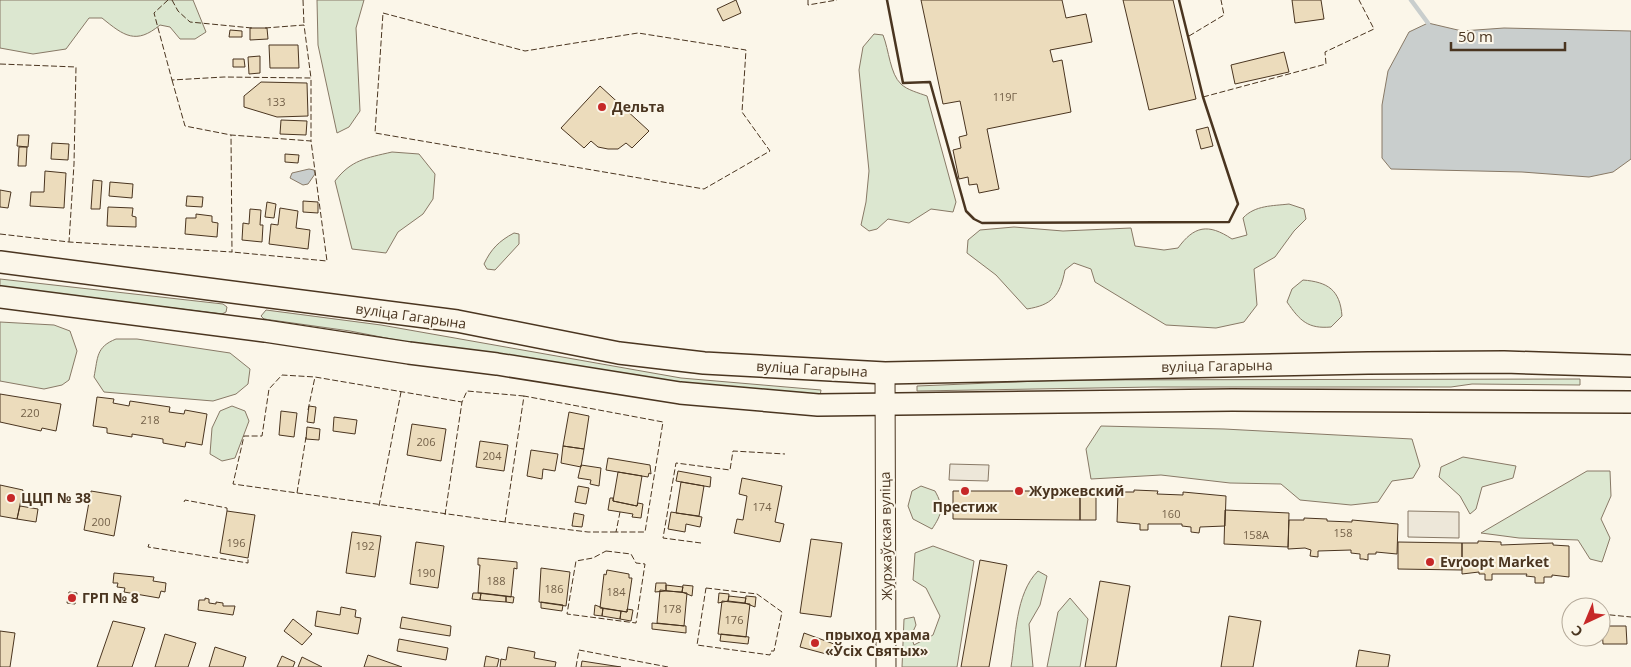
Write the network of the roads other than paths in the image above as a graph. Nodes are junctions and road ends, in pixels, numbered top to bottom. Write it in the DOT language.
graph roads {
  1 [pos="0,262"];
  2 [pos="222,291"];
  3 [pos="0,297"];
  4 [pos="270,297"];
  5 [pos="218,325"];
  6 [pos="265,331"];
  7 [pos="1631,366"];
  8 [pos="885,373"];
  9 [pos="1631,402"];
  10 [pos="886,404"];
  11 [pos="886,667"];
  1 -- 2 [label="main road, вуліца Гагарына"];
  2 -- 4 [label="main road, вуліца Гагарына"];
  2 -- 5 [label="main road"];
  3 -- 5 [label="main road"];
  4 -- 6 [label="main road"];
  4 -- 8 [label="main road, вуліца Гагарына"];
  5 -- 6 [label="main road"];
  6 -- 10 [label="main road"];
  7 -- 8 [label="main road, вуліца Гагарына"];
  8 -- 10 [label="street, Журжаўская вуліца"];
  9 -- 10 [label="main road"];
  10 -- 11 [label="street, Журжаўская вуліца"];
}
